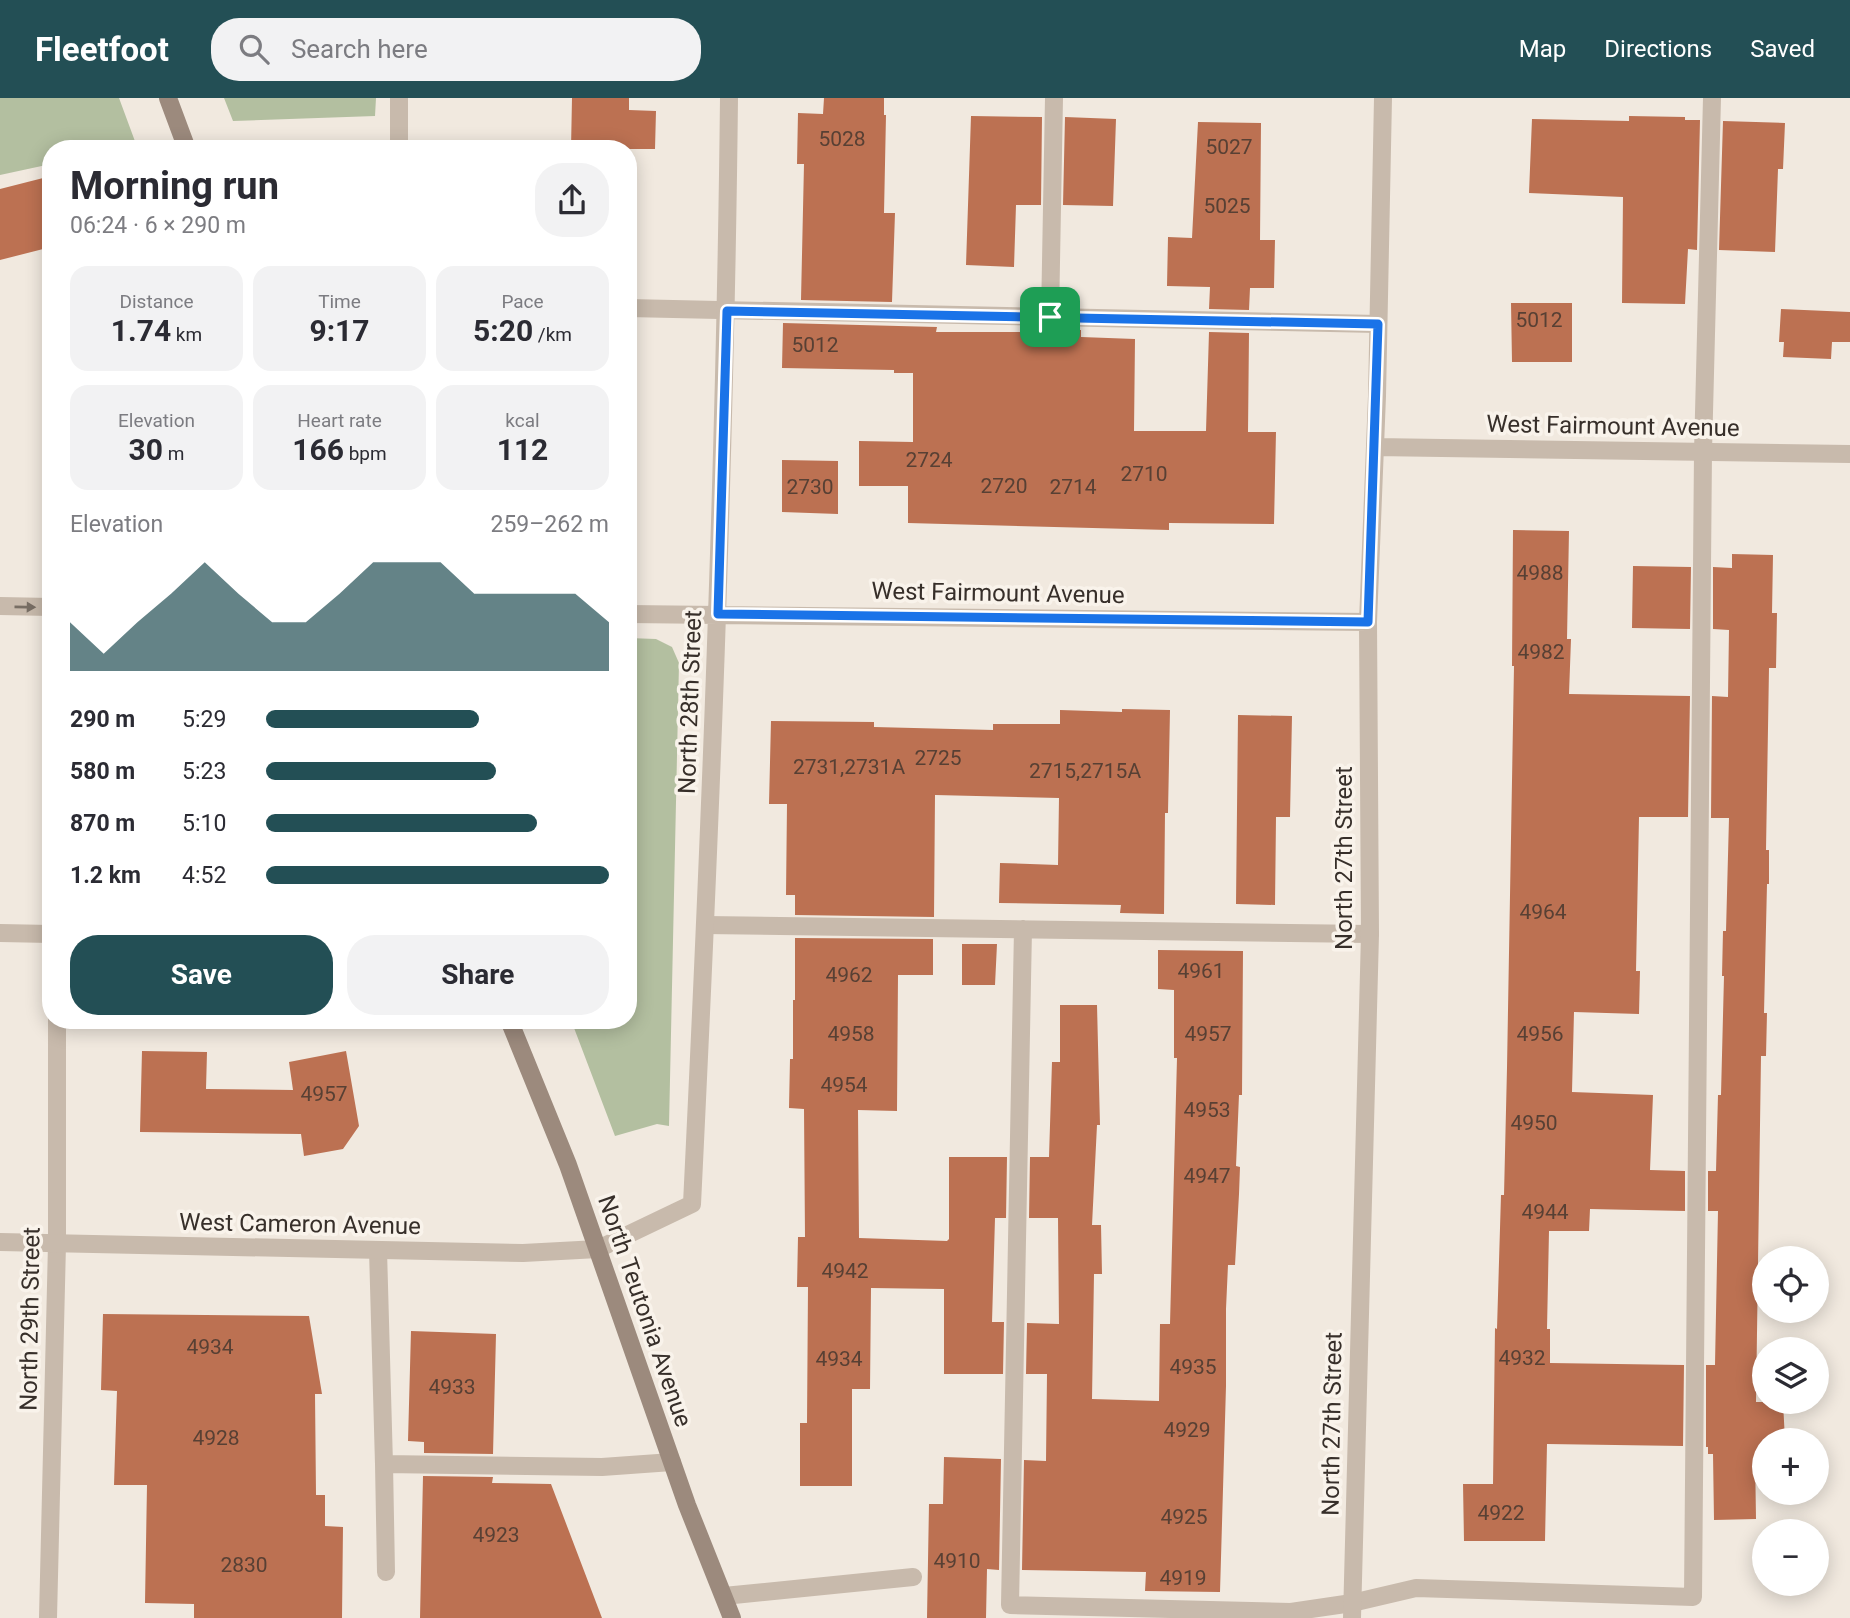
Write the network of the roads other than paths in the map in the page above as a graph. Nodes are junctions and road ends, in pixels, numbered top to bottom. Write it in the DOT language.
graph roads {
  1 [pos="168,98"];
  2 [pos="399,98"];
  3 [pos="729,98"];
  4 [pos="1054,98"];
  5 [pos="1383,98"];
  6 [pos="1712,98"];
  7 [pos="184,140"];
  8 [pos="399,140"];
  9 [pos="637,308"];
  10 [pos="727,311"];
  11 [pos="1050,317"];
  12 [pos="1378,324"];
  13 [pos="1375,447"];
  14 [pos="1703,452"];
  15 [pos="1850,454"];
  16 [pos="0,606"];
  17 [pos="42,607"];
  18 [pos="637,614"];
  19 [pos="718,614"];
  20 [pos="1368,622"];
  21 [pos="705,925"];
  22 [pos="1023,929"];
  23 [pos="0,933"];
  24 [pos="42,933"];
  25 [pos="1370,934"];
  26 [pos="57,1029"];
  27 [pos="513,1029"];
  28 [pos="0,1242"];
  29 [pos="57,1244"];
  30 [pos="598,1249"];
  31 [pos="378,1250"];
  32 [pos="673,1462"];
  33 [pos="384,1464"];
  34 [pos="386,1572"];
  35 [pos="913,1577"];
  36 [pos="724,1596"];
  37 [pos="1352,1611"];
  38 [pos="48,1618"];
  39 [pos="732,1618"];
  1 -- 7 [label="main road"];
  2 -- 8 [label="street"];
  3 -- 10 [label="street, North 28th Street"];
  4 -- 11 [label="street"];
  5 -- 12 [label="street, North 27th Street"];
  6 -- 14 [label="street"];
  9 -- 10 [label="street"];
  10 -- 11 [label="street"];
  10 -- 19 [label="street, North 28th Street"];
  11 -- 12 [label="street"];
  12 -- 13 [label="street, North 27th Street"];
  13 -- 14 [label="street, West Fairmount Avenue"];
  13 -- 20 [label="street, North 27th Street"];
  14 -- 15 [label="street, West Fairmount Avenue"];
  14 -- 37 [label="street"];
  16 -- 17 [label="street, one-way"];
  18 -- 19 [label="street, West Fairmount Avenue"];
  19 -- 20 [label="street, West Fairmount Avenue"];
  19 -- 21 [label="street, North 28th Street"];
  20 -- 25 [label="street, North 27th Street"];
  21 -- 22 [label="street"];
  21 -- 30 [label="street, North 28th Street"];
  22 -- 25 [label="street"];
  22 -- 37 [label="street"];
  23 -- 24 [label="street"];
  25 -- 37 [label="street, North 27th Street"];
  26 -- 29 [label="street, North 29th Street"];
  27 -- 30 [label="main road, North Teutonia Avenue"];
  28 -- 29 [label="street, West Cameron Avenue"];
  29 -- 31 [label="street, West Cameron Avenue"];
  29 -- 38 [label="street, North 29th Street"];
  30 -- 31 [label="street, West Cameron Avenue"];
  30 -- 32 [label="main road, North Teutonia Avenue"];
  31 -- 33 [label="street"];
  32 -- 33 [label="street"];
  32 -- 36 [label="main road, North Teutonia Avenue"];
  33 -- 34 [label="street"];
  35 -- 36 [label="street"];
  36 -- 39 [label="main road, North Teutonia Avenue"];
}
